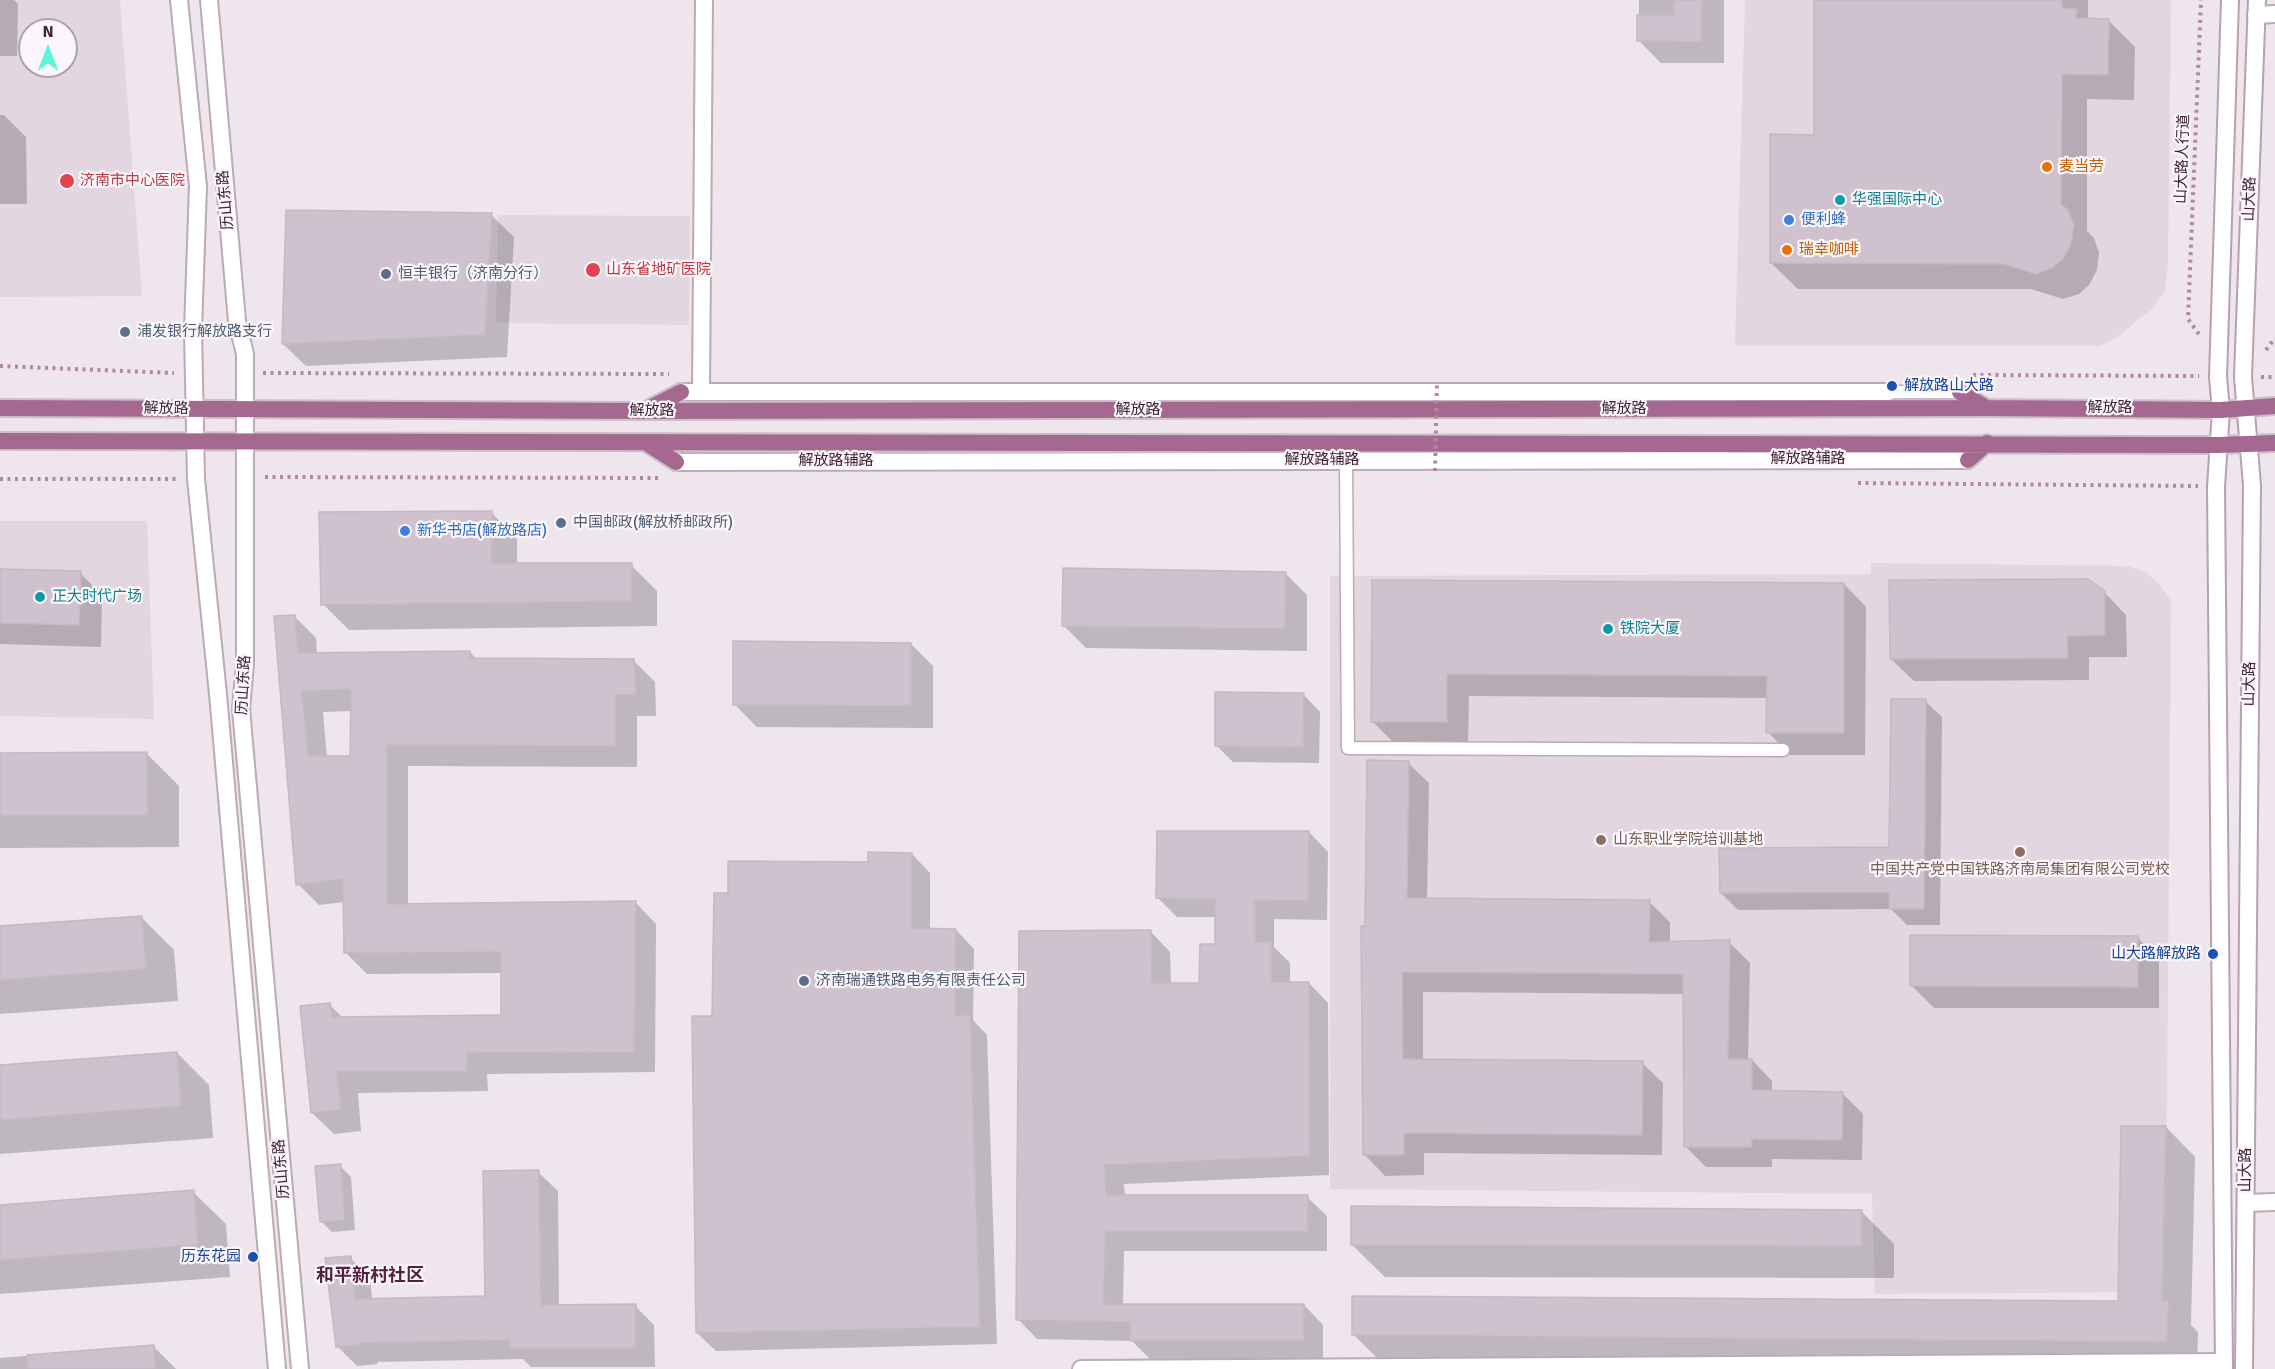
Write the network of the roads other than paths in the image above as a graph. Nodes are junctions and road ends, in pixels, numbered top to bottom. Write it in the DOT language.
graph roads {
  1 [pos="179,0"];
  2 [pos="209,0"];
  3 [pos="704,0"];
  4 [pos="2230,0"];
  5 [pos="2257,7"];
  6 [pos="2275,14"];
  7 [pos="681,392"];
  8 [pos="701,392"];
  9 [pos="1888,392"];
  10 [pos="1960,392"];
  11 [pos="2275,406"];
  12 [pos="2,407"];
  13 [pos="2244,407"];
  14 [pos="1986,408"];
  15 [pos="194,409"];
  16 [pos="246,409"];
  17 [pos="2221,410"];
  18 [pos="645,411"];
  19 [pos="194,441"];
  20 [pos="246,441"];
  21 [pos="644,442"];
  22 [pos="3,443"];
  23 [pos="1987,443"];
  24 [pos="2275,443"];
  25 [pos="2249,444"];
  26 [pos="2218,445"];
  27 [pos="1346,460"];
  28 [pos="1968,460"];
  29 [pos="676,462"];
  30 [pos="1784,750"];
  31 [pos="2275,1202"];
  32 [pos="2246,1203"];
  33 [pos="2224,1366"];
  34 [pos="1777,1367"];
  35 [pos="1306,1368"];
  36 [pos="1561,1368"];
  37 [pos="277,1369"];
  38 [pos="300,1369"];
  39 [pos="1081,1369"];
  40 [pos="1101,1369"];
  41 [pos="2244,1369"];
  1 -- 15 [label="street, 历山东路"];
  2 -- 16 [label="street, 历山东路"];
  3 -- 8 [label="street"];
  4 -- 17 [label="street, 山大路"];
  5 -- 6 [label="street"];
  5 -- 13 [label="street, 山大路"];
  7 -- 8 [label="street"];
  7 -- 18 [label="main road"];
  8 -- 9 [label="street"];
  9 -- 10 [label="lane"];
  10 -- 14 [label="main road"];
  11 -- 13 [label="main road, 解放路"];
  12 -- 15 [label="main road, 解放路"];
  13 -- 17 [label="main road, 解放路"];
  13 -- 25 [label="street, 山大路"];
  14 -- 17 [label="main road, 解放路"];
  14 -- 18 [label="main road, 解放路"];
  15 -- 16 [label="main road, 解放路"];
  15 -- 19 [label="street, 历山东路"];
  16 -- 18 [label="main road, 解放路"];
  16 -- 20 [label="street, 历山东路"];
  17 -- 26 [label="street, 山大路"];
  19 -- 20 [label="main road, 解放路"];
  19 -- 22 [label="main road, 解放路"];
  19 -- 37 [label="street, 历山东路"];
  20 -- 21 [label="main road, 解放路"];
  20 -- 38 [label="street, 历山东路"];
  21 -- 23 [label="main road, 解放路"];
  21 -- 29 [label="main road"];
  23 -- 26 [label="main road, 解放路"];
  23 -- 28 [label="main road"];
  24 -- 25 [label="main road, 解放路"];
  25 -- 26 [label="main road, 解放路"];
  25 -- 32 [label="street, 山大路"];
  26 -- 33 [label="street, 山大路"];
  27 -- 28 [label="street, 解放路辅路"];
  27 -- 29 [label="street, 解放路辅路"];
  27 -- 30 [label="lane"];
  31 -- 32 [label="street"];
  32 -- 41 [label="street, 山大路"];
  33 -- 34 [label="street"];
  34 -- 36 [label="street"];
  35 -- 36 [label="street"];
  35 -- 40 [label="street"];
  39 -- 40 [label="street"];
}
